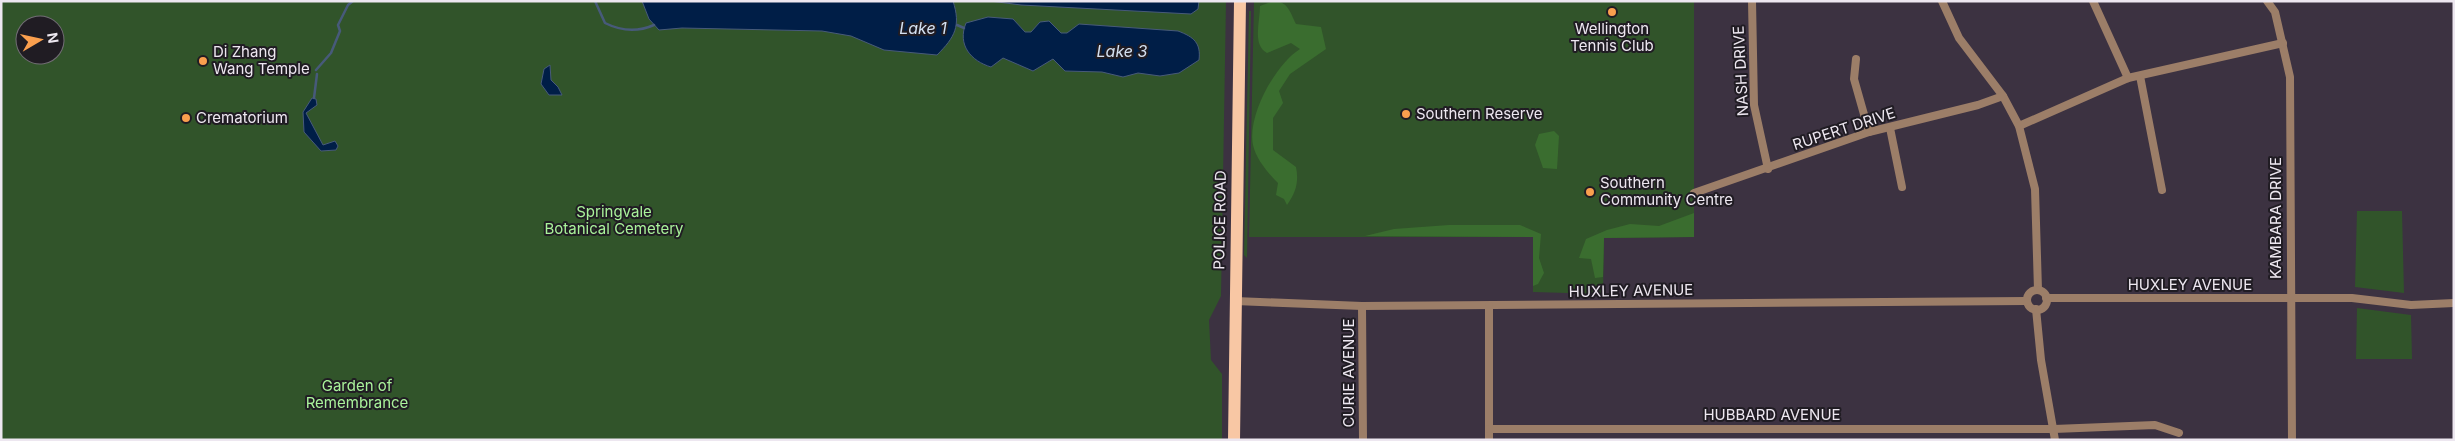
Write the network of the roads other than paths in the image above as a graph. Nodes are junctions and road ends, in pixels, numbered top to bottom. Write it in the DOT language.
graph roads {
  1 [pos="1240,1"];
  2 [pos="1752,1"];
  3 [pos="1942,1"];
  4 [pos="2094,1"];
  5 [pos="2267,1"];
  6 [pos="2283,43"];
  7 [pos="1856,59"];
  8 [pos="2140,76"];
  9 [pos="2128,78"];
  10 [pos="2003,96"];
  11 [pos="2019,126"];
  12 [pos="1890,128"];
  13 [pos="1869,132"];
  14 [pos="1768,169"];
  15 [pos="1902,187"];
  16 [pos="2162,190"];
  17 [pos="1694,193"];
  18 [pos="2038,290"];
  19 [pos="2046,298"];
  20 [pos="2289,300"];
  21 [pos="2027,301"];
  22 [pos="1235,302"];
  23 [pos="2454,303"];
  24 [pos="1362,306"];
  25 [pos="1488,306"];
  26 [pos="2036,309"];
  27 [pos="2054,428"];
  28 [pos="1490,429"];
  29 [pos="2179,433"];
  30 [pos="1234,440"];
  31 [pos="1363,440"];
  32 [pos="1490,440"];
  33 [pos="2055,440"];
  34 [pos="2292,440"];
  1 -- 22 [label="main road, POLICE ROAD"];
  2 -- 14 [label="street, NASH DRIVE"];
  3 -- 10 [label="street"];
  4 -- 9 [label="street"];
  5 -- 6 [label="street, KAMBARA DRIVE"];
  6 -- 8 [label="street"];
  6 -- 20 [label="street, KAMBARA DRIVE"];
  7 -- 13 [label="street"];
  8 -- 9 [label="street"];
  8 -- 16 [label="street"];
  9 -- 11 [label="street"];
  10 -- 11 [label="street"];
  10 -- 12 [label="street, RUPERT DRIVE"];
  11 -- 18 [label="street"];
  12 -- 13 [label="street, RUPERT DRIVE"];
  12 -- 15 [label="street"];
  13 -- 14 [label="street, RUPERT DRIVE"];
  14 -- 17 [label="street, RUPERT DRIVE"];
  18 -- 19 [label="street"];
  18 -- 21 [label="street"];
  19 -- 20 [label="street, HUXLEY AVENUE"];
  19 -- 26 [label="street"];
  20 -- 23 [label="street, HUXLEY AVENUE"];
  20 -- 34 [label="street, KAMBARA DRIVE"];
  21 -- 25 [label="street, HUXLEY AVENUE"];
  21 -- 26 [label="street"];
  22 -- 24 [label="street, HUXLEY AVENUE"];
  22 -- 30 [label="main road, POLICE ROAD"];
  24 -- 25 [label="street, HUXLEY AVENUE"];
  24 -- 31 [label="street, CURIE AVENUE"];
  25 -- 28 [label="street"];
  26 -- 27 [label="street"];
  27 -- 28 [label="street, HUBBARD AVENUE"];
  27 -- 29 [label="street, HUBBARD AVENUE"];
  27 -- 33 [label="street"];
  28 -- 32 [label="street"];
}
